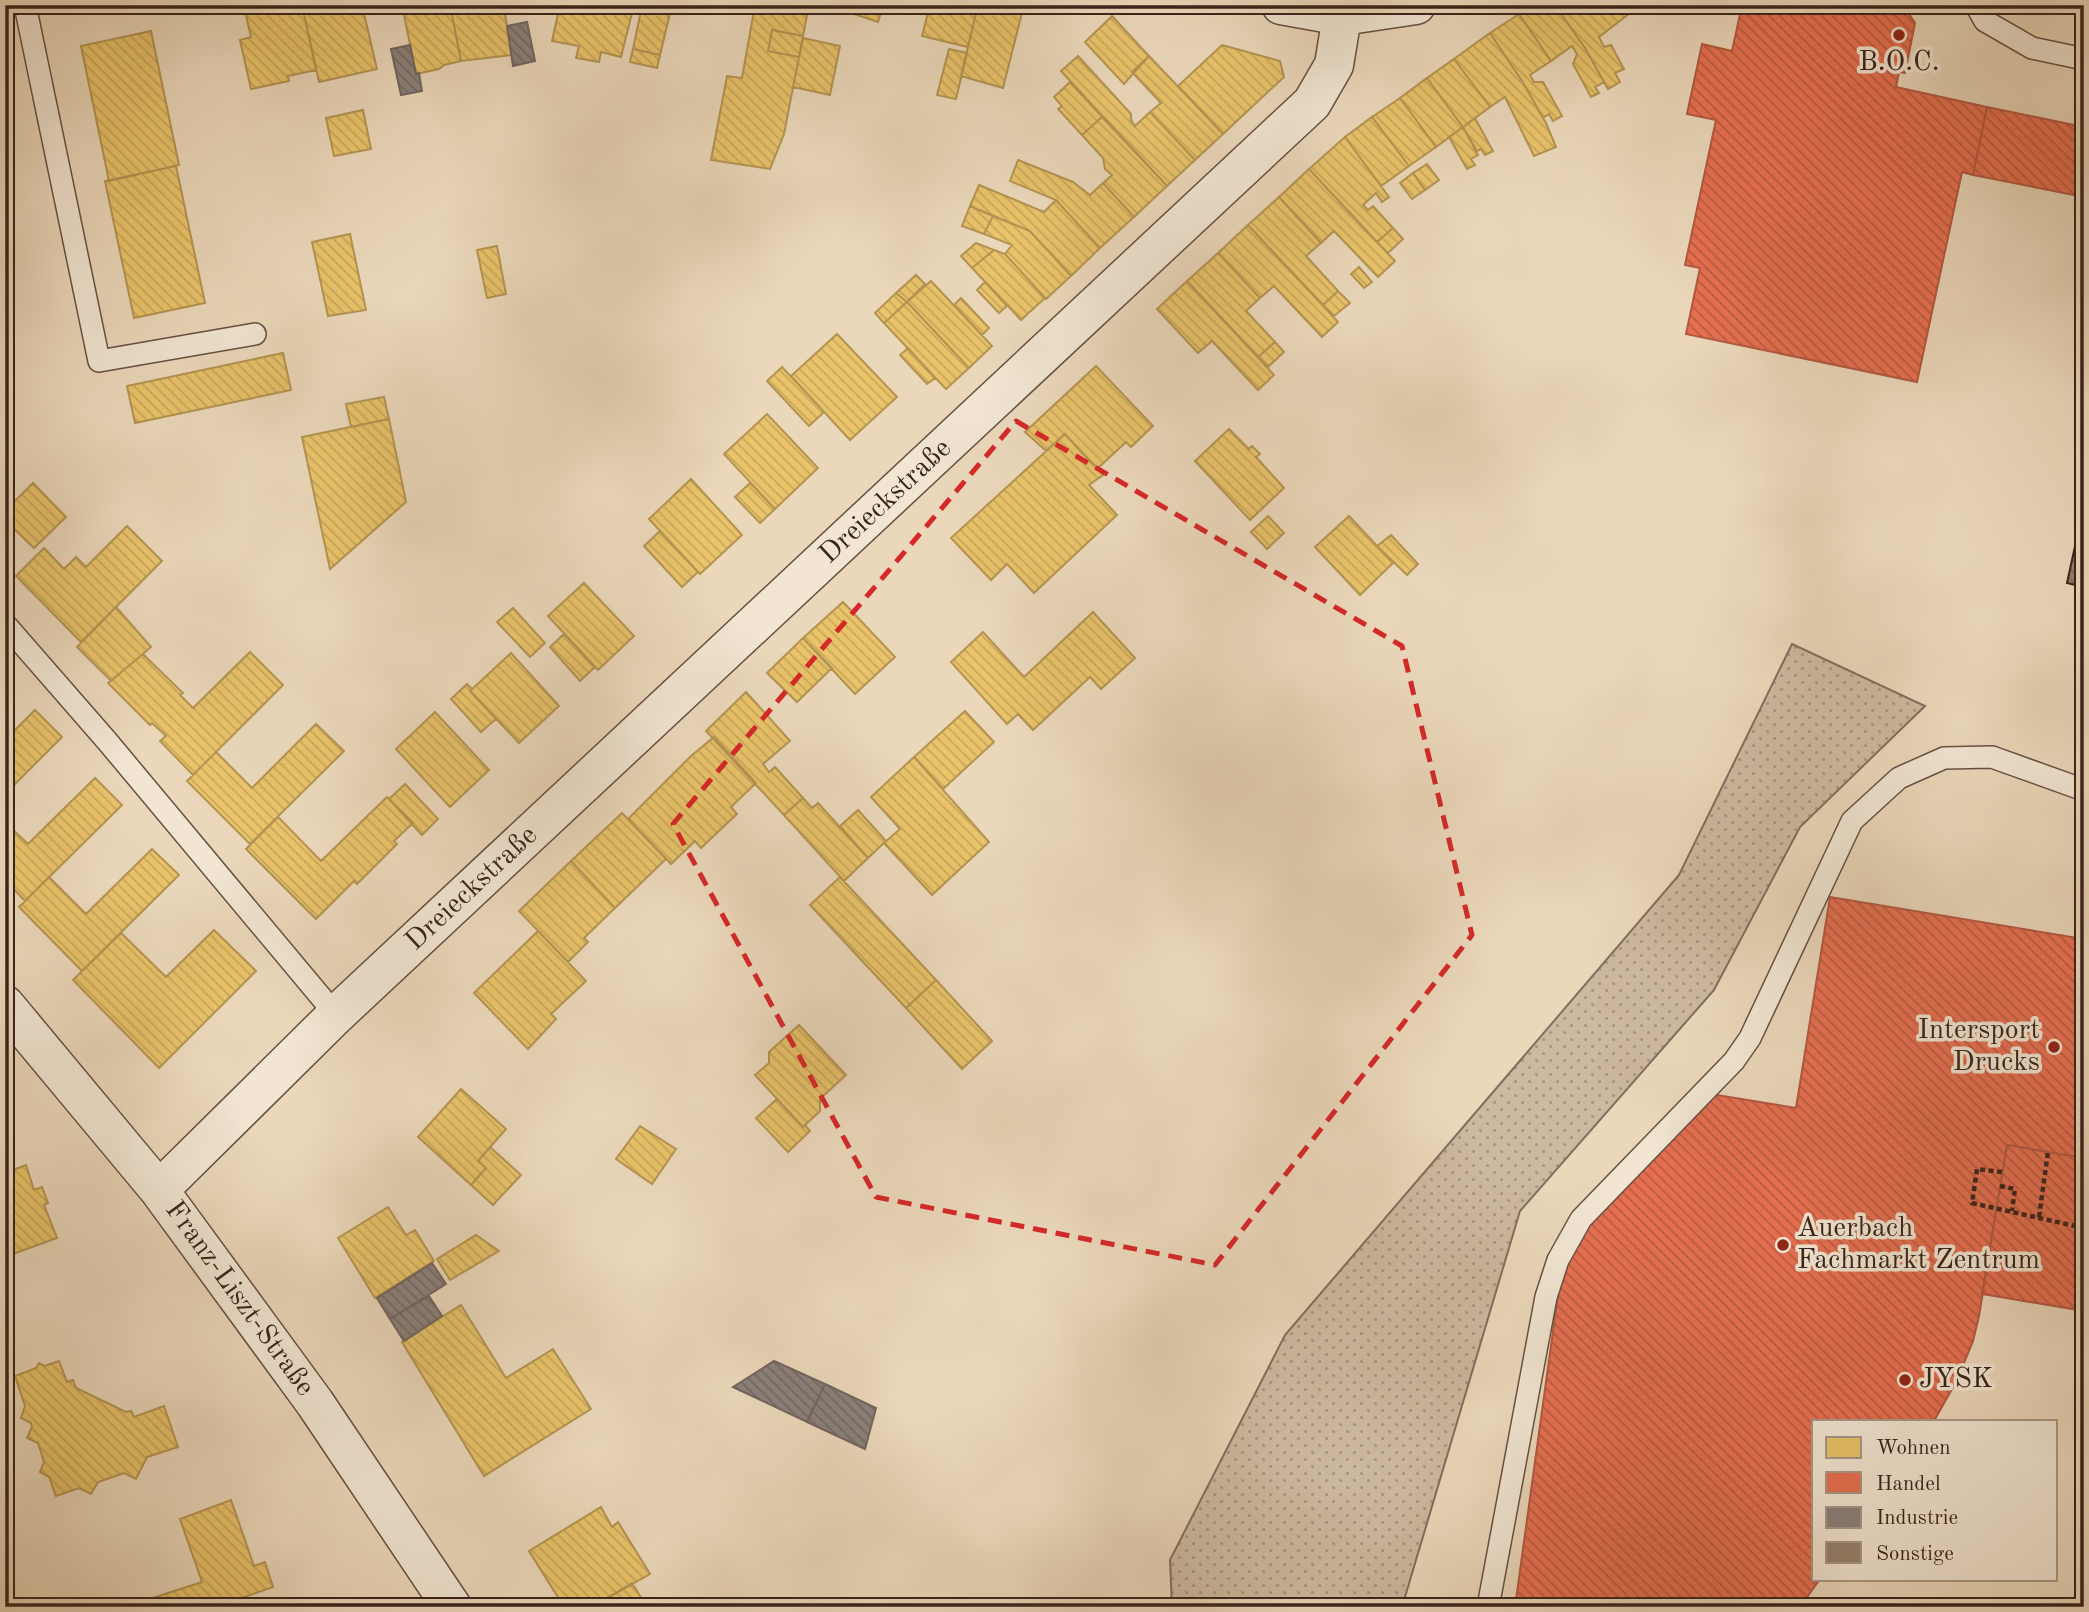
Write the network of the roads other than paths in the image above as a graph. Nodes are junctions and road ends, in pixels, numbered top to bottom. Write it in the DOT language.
graph roads {
  1 [pos="25,5"];
  2 [pos="1281,5"];
  3 [pos="1416,5"];
  4 [pos="1976,5"];
  5 [pos="1342,16"];
  6 [pos="2084,59"];
  7 [pos="255,334"];
  8 [pos="5,624"];
  9 [pos="2084,790"];
  10 [pos="5,1006"];
  11 [pos="337,1015"];
  12 [pos="159,1190"];
  13 [pos="452,1607"];
  14 [pos="1488,1607"];
  1 -- 7 [label="lane"];
  2 -- 5 [label="street"];
  3 -- 5 [label="street"];
  4 -- 6 [label="lane"];
  5 -- 11 [label="street, Dreieckstraße"];
  8 -- 11 [label="lane"];
  9 -- 14 [label="lane"];
  10 -- 12 [label="street, Franz-Liszt-Straße"];
  11 -- 12 [label="street, Dreieckstraße"];
  12 -- 13 [label="street, Franz-Liszt-Straße"];
}
